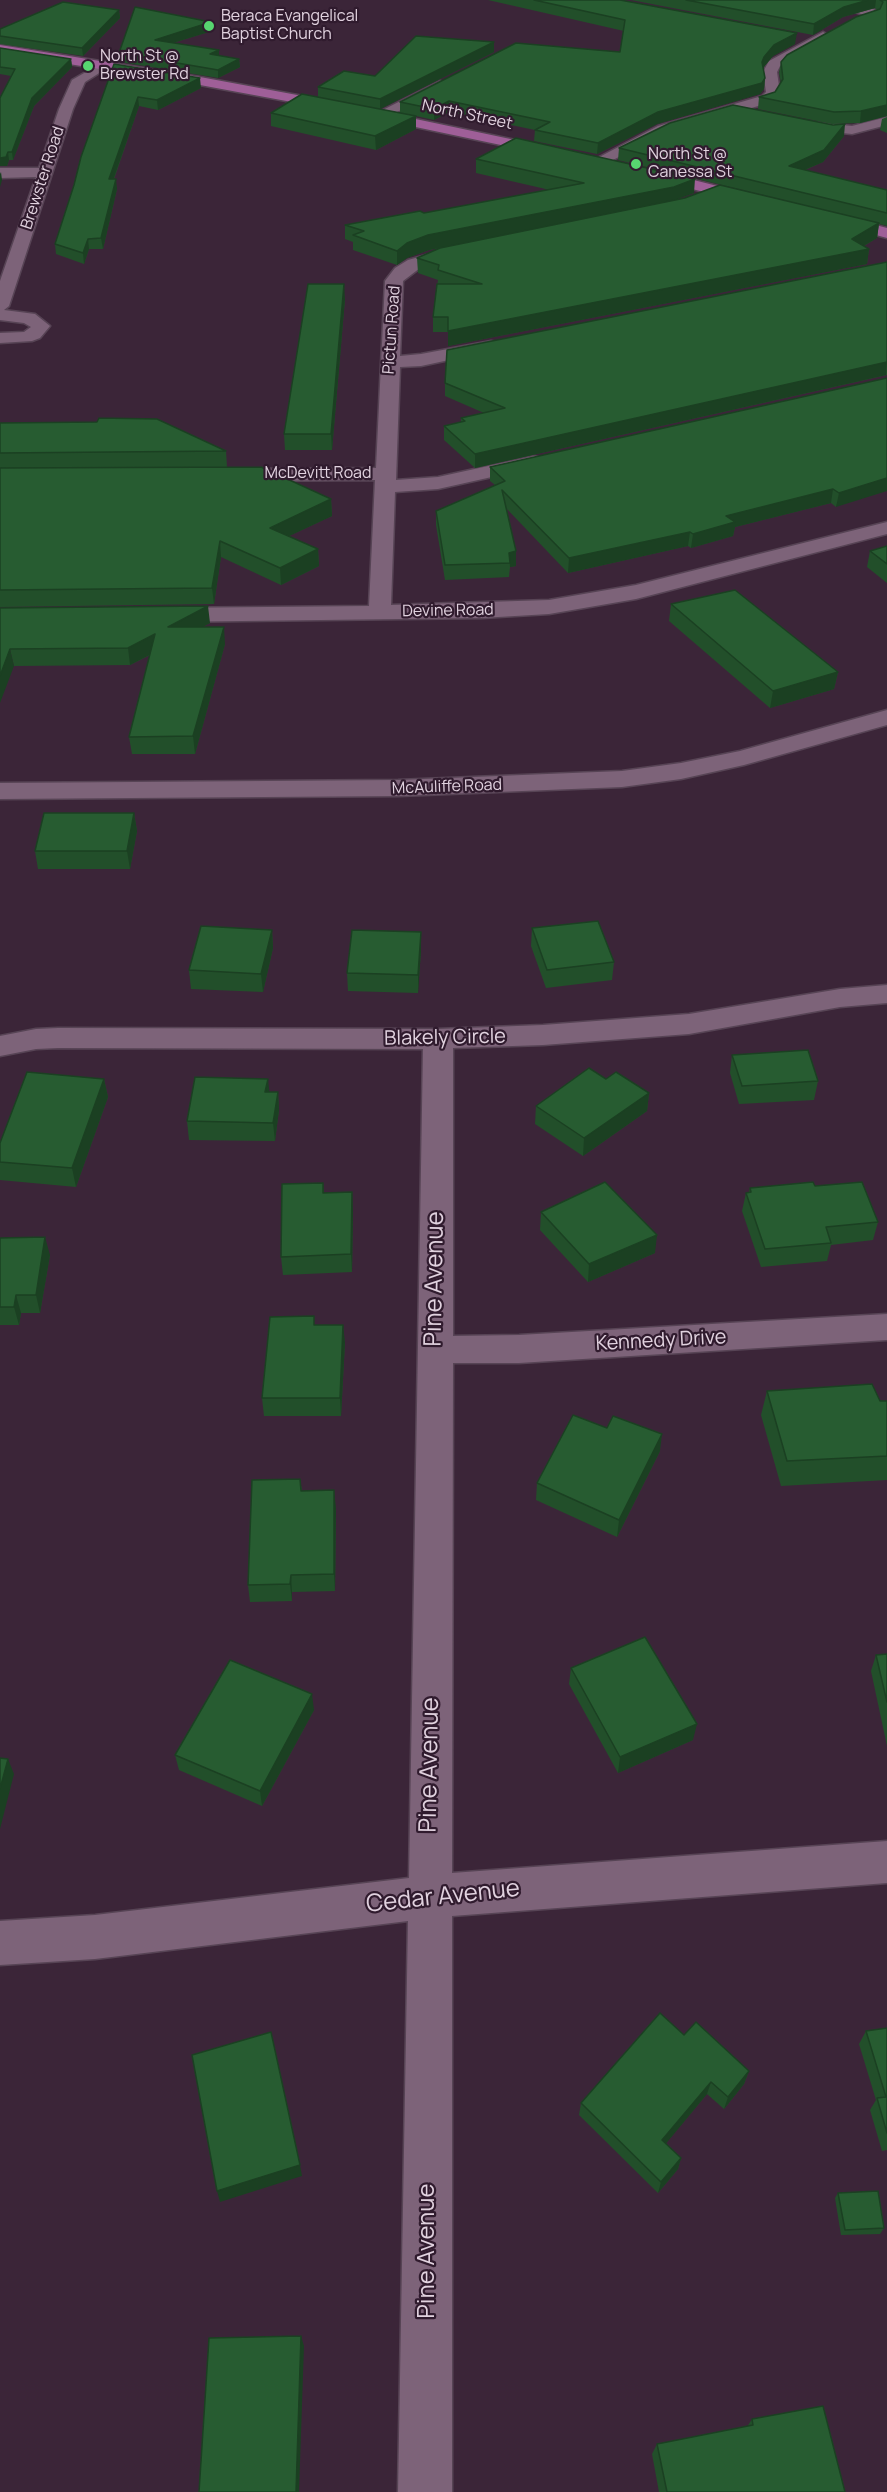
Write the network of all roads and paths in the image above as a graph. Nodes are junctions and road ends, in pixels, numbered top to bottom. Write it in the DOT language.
graph roads {
  1 [pos="843,0"];
  2 [pos="881,17"];
  3 [pos="849,22"];
  4 [pos="834,30"];
  5 [pos="792,36"];
  6 [pos="815,41"];
  7 [pos="0,50"];
  8 [pos="105,65"];
  9 [pos="454,78"];
  10 [pos="732,109"];
  11 [pos="380,115"];
  12 [pos="760,117"];
  13 [pos="887,121"];
  14 [pos="790,123"];
  15 [pos="598,162"];
  16 [pos="618,167"];
  17 [pos="45,172"];
  18 [pos="640,172"];
  19 [pos="0,173"];
  20 [pos="719,191"];
  21 [pos="696,201"];
  22 [pos="766,202"];
  23 [pos="823,217"];
  24 [pos="887,233"];
  25 [pos="471,249"];
  26 [pos="0,306"];
  27 [pos="0,315"];
  28 [pos="0,338"];
  29 [pos="512,342"];
  30 [pos="390,362"];
  31 [pos="555,457"];
  32 [pos="216,475"];
  33 [pos="384,480"];
  34 [pos="887,528"];
  35 [pos="380,612"];
  36 [pos="142,615"];
  37 [pos="887,717"];
  38 [pos="0,791"];
  39 [pos="887,994"];
  40 [pos="438,1039"];
  41 [pos="0,1046"];
  42 [pos="887,1327"];
  43 [pos="434,1350"];
  44 [pos="887,1862"];
  45 [pos="429,1897"];
  46 [pos="0,1943"];
  47 [pos="425,2492"];
  1 -- 2 [label="street"];
  2 -- 3 [label="street"];
  4 -- 6 [label="street"];
  5 -- 6 [label="street"];
  6 -- 10 [label="street"];
  7 -- 8 [label="main road, North Street"];
  8 -- 11 [label="main road, North Street"];
  8 -- 17 [label="street, Brewster Road"];
  9 -- 11 [label="street"];
  10 -- 12 [label="street"];
  10 -- 15 [label="street"];
  11 -- 15 [label="main road, North Street"];
  13 -- 14 [label="street"];
  15 -- 16 [label="main road, North Street"];
  17 -- 19 [label="street"];
  17 -- 26 [label="street, Brewster Road"];
  18 -- 20 [label="main road"];
  20 -- 21 [label="street"];
  20 -- 22 [label="main road"];
  23 -- 24 [label="main road"];
  25 -- 30 [label="street, Pictun Road"];
  27 -- 28 [label="street"];
  29 -- 30 [label="street"];
  30 -- 33 [label="street, Pictun Road"];
  31 -- 33 [label="street, McDevitt Road"];
  32 -- 33 [label="street, McDevitt Road"];
  33 -- 35 [label="street, Pictun Road"];
  34 -- 35 [label="street, Devine Road"];
  35 -- 36 [label="street, Devine Road"];
  37 -- 38 [label="street, McAuliffe Road"];
  39 -- 40 [label="street, Blakely Circle"];
  40 -- 41 [label="street, Blakely Circle"];
  40 -- 43 [label="street, Pine Avenue"];
  42 -- 43 [label="street, Kennedy Drive"];
  43 -- 45 [label="street, Pine Avenue"];
  44 -- 45 [label="street, Cedar Avenue"];
  45 -- 46 [label="street, Cedar Avenue"];
  45 -- 47 [label="street, Pine Avenue"];
}
